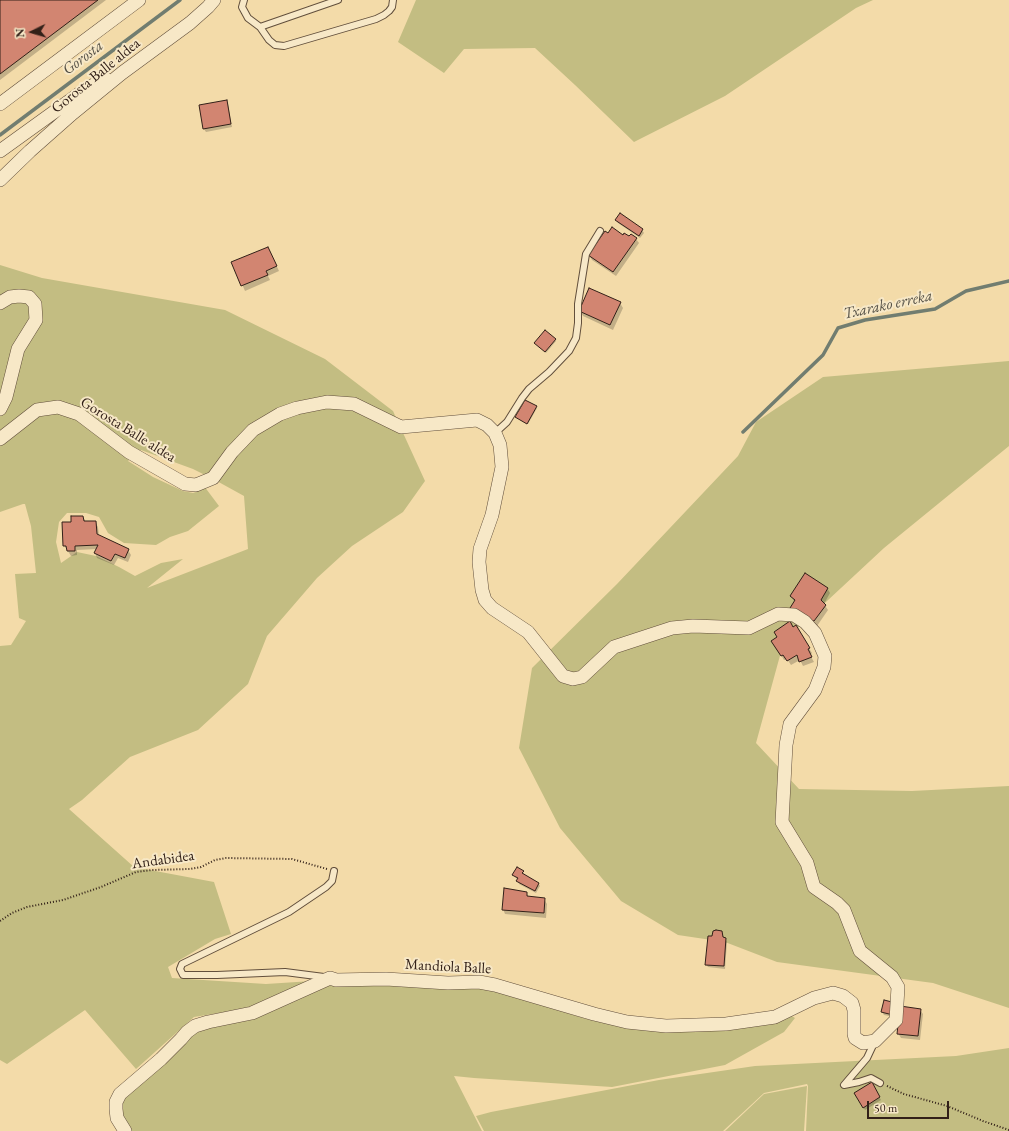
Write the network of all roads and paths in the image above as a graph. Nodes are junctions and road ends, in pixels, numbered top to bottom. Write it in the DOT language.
graph roads {
  1 [pos="139,0"];
  2 [pos="214,0"];
  3 [pos="244,0"];
  4 [pos="338,0"];
  5 [pos="393,0"];
  6 [pos="260,26"];
  7 [pos="122,73"];
  8 [pos="0,104"];
  9 [pos="0,151"];
  10 [pos="0,180"];
  11 [pos="600,231"];
  12 [pos="0,303"];
  13 [pos="0,409"];
  14 [pos="495,433"];
  15 [pos="0,439"];
  16 [pos="334,871"];
  17 [pos="0,921"];
  18 [pos="330,978"];
  19 [pos="874,1041"];
  20 [pos="880,1082"];
  21 [pos="1009,1130"];
  22 [pos="125,1131"];
  1 -- 8 [label="street"];
  2 -- 7 [label="street, Gorosta Balle aldea"];
  3 -- 6 [label="lane"];
  4 -- 6 [label="lane"];
  5 -- 6 [label="lane"];
  7 -- 9 [label="street"];
  7 -- 10 [label="street, Gorosta Balle aldea"];
  11 -- 14 [label="lane"];
  12 -- 13 [label="street"];
  14 -- 15 [label="street, Gorosta Balle aldea"];
  14 -- 19 [label="street"];
  16 -- 17 [label="path, Andabidea"];
  16 -- 18 [label="lane"];
  18 -- 19 [label="street, Mandiola Balle"];
  18 -- 22 [label="street, Mandiola Balle"];
  19 -- 20 [label="lane"];
  20 -- 21 [label="path"];
}
